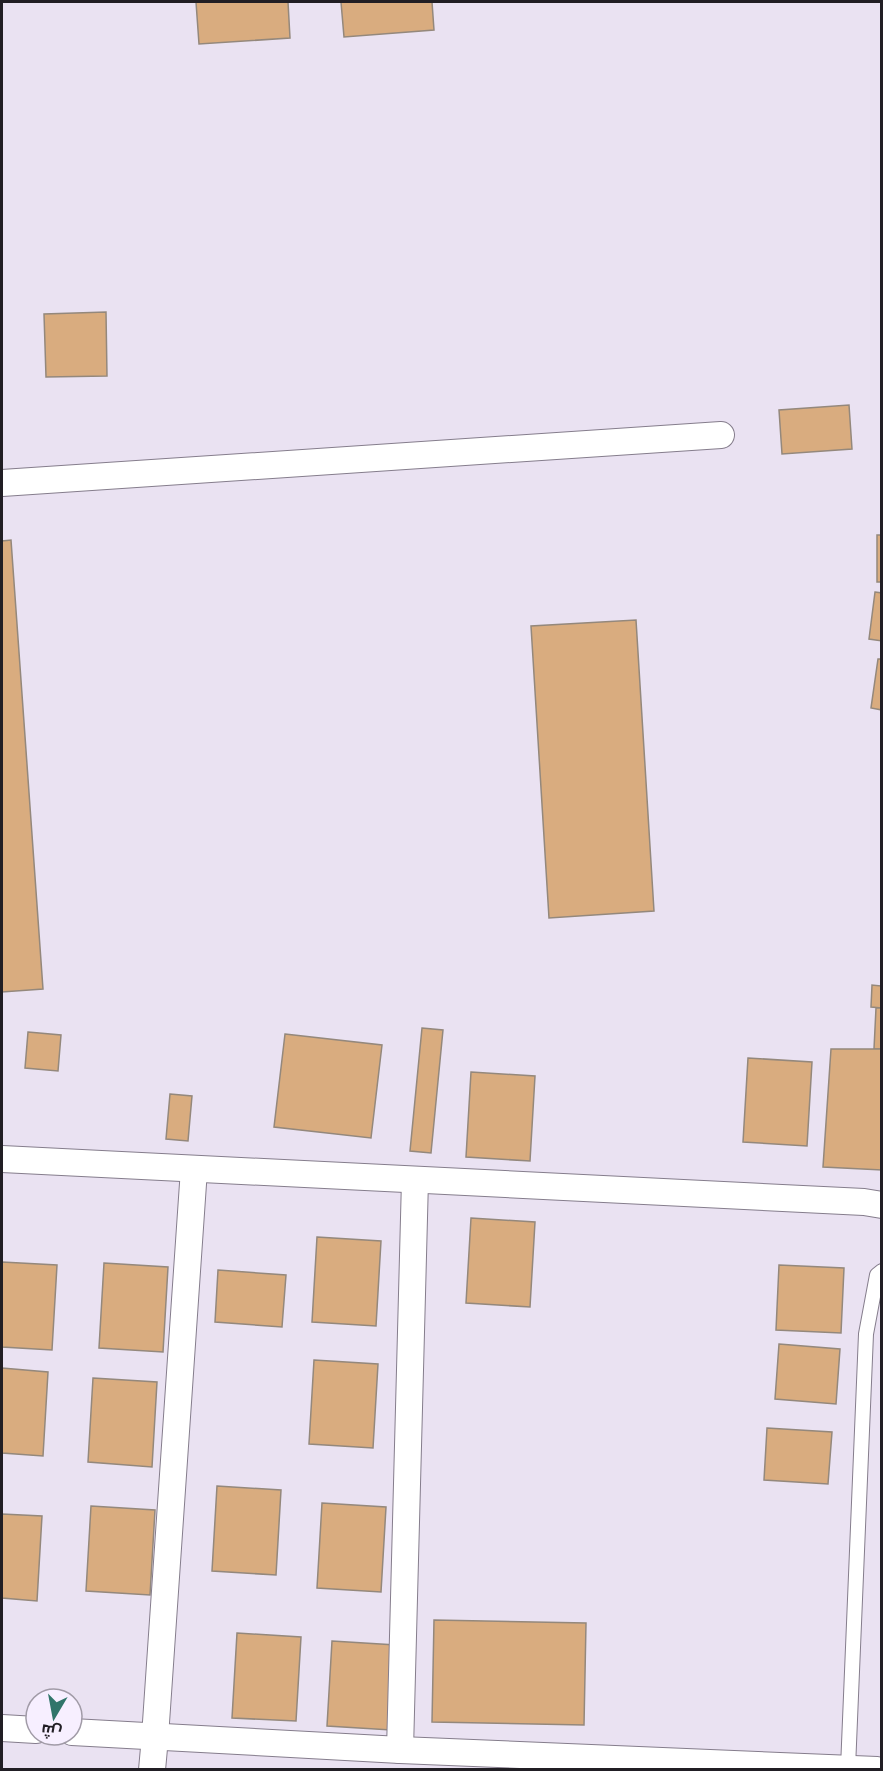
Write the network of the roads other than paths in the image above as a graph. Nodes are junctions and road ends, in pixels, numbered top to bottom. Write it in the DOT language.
graph roads {
  1 [pos="721,435"];
  2 [pos="2,483"];
  3 [pos="2,1159"];
  4 [pos="194,1169"];
  5 [pos="415,1180"];
  6 [pos="882,1205"];
  7 [pos="882,1271"];
  8 [pos="2,1728"];
  9 [pos="24,1729"];
  10 [pos="84,1733"];
  11 [pos="156,1737"];
  12 [pos="399,1750"];
  13 [pos="848,1768"];
  14 [pos="152,1770"];
  15 [pos="877,1770"];
  1 -- 2 [label="street"];
  3 -- 4 [label="street"];
  4 -- 5 [label="street"];
  4 -- 11 [label="street"];
  5 -- 6 [label="street"];
  5 -- 12 [label="street"];
  7 -- 13 [label="lane"];
  8 -- 9 [label="street"];
  10 -- 11 [label="street"];
  11 -- 12 [label="street"];
  11 -- 14 [label="street"];
  12 -- 13 [label="street"];
  13 -- 15 [label="street"];
}
